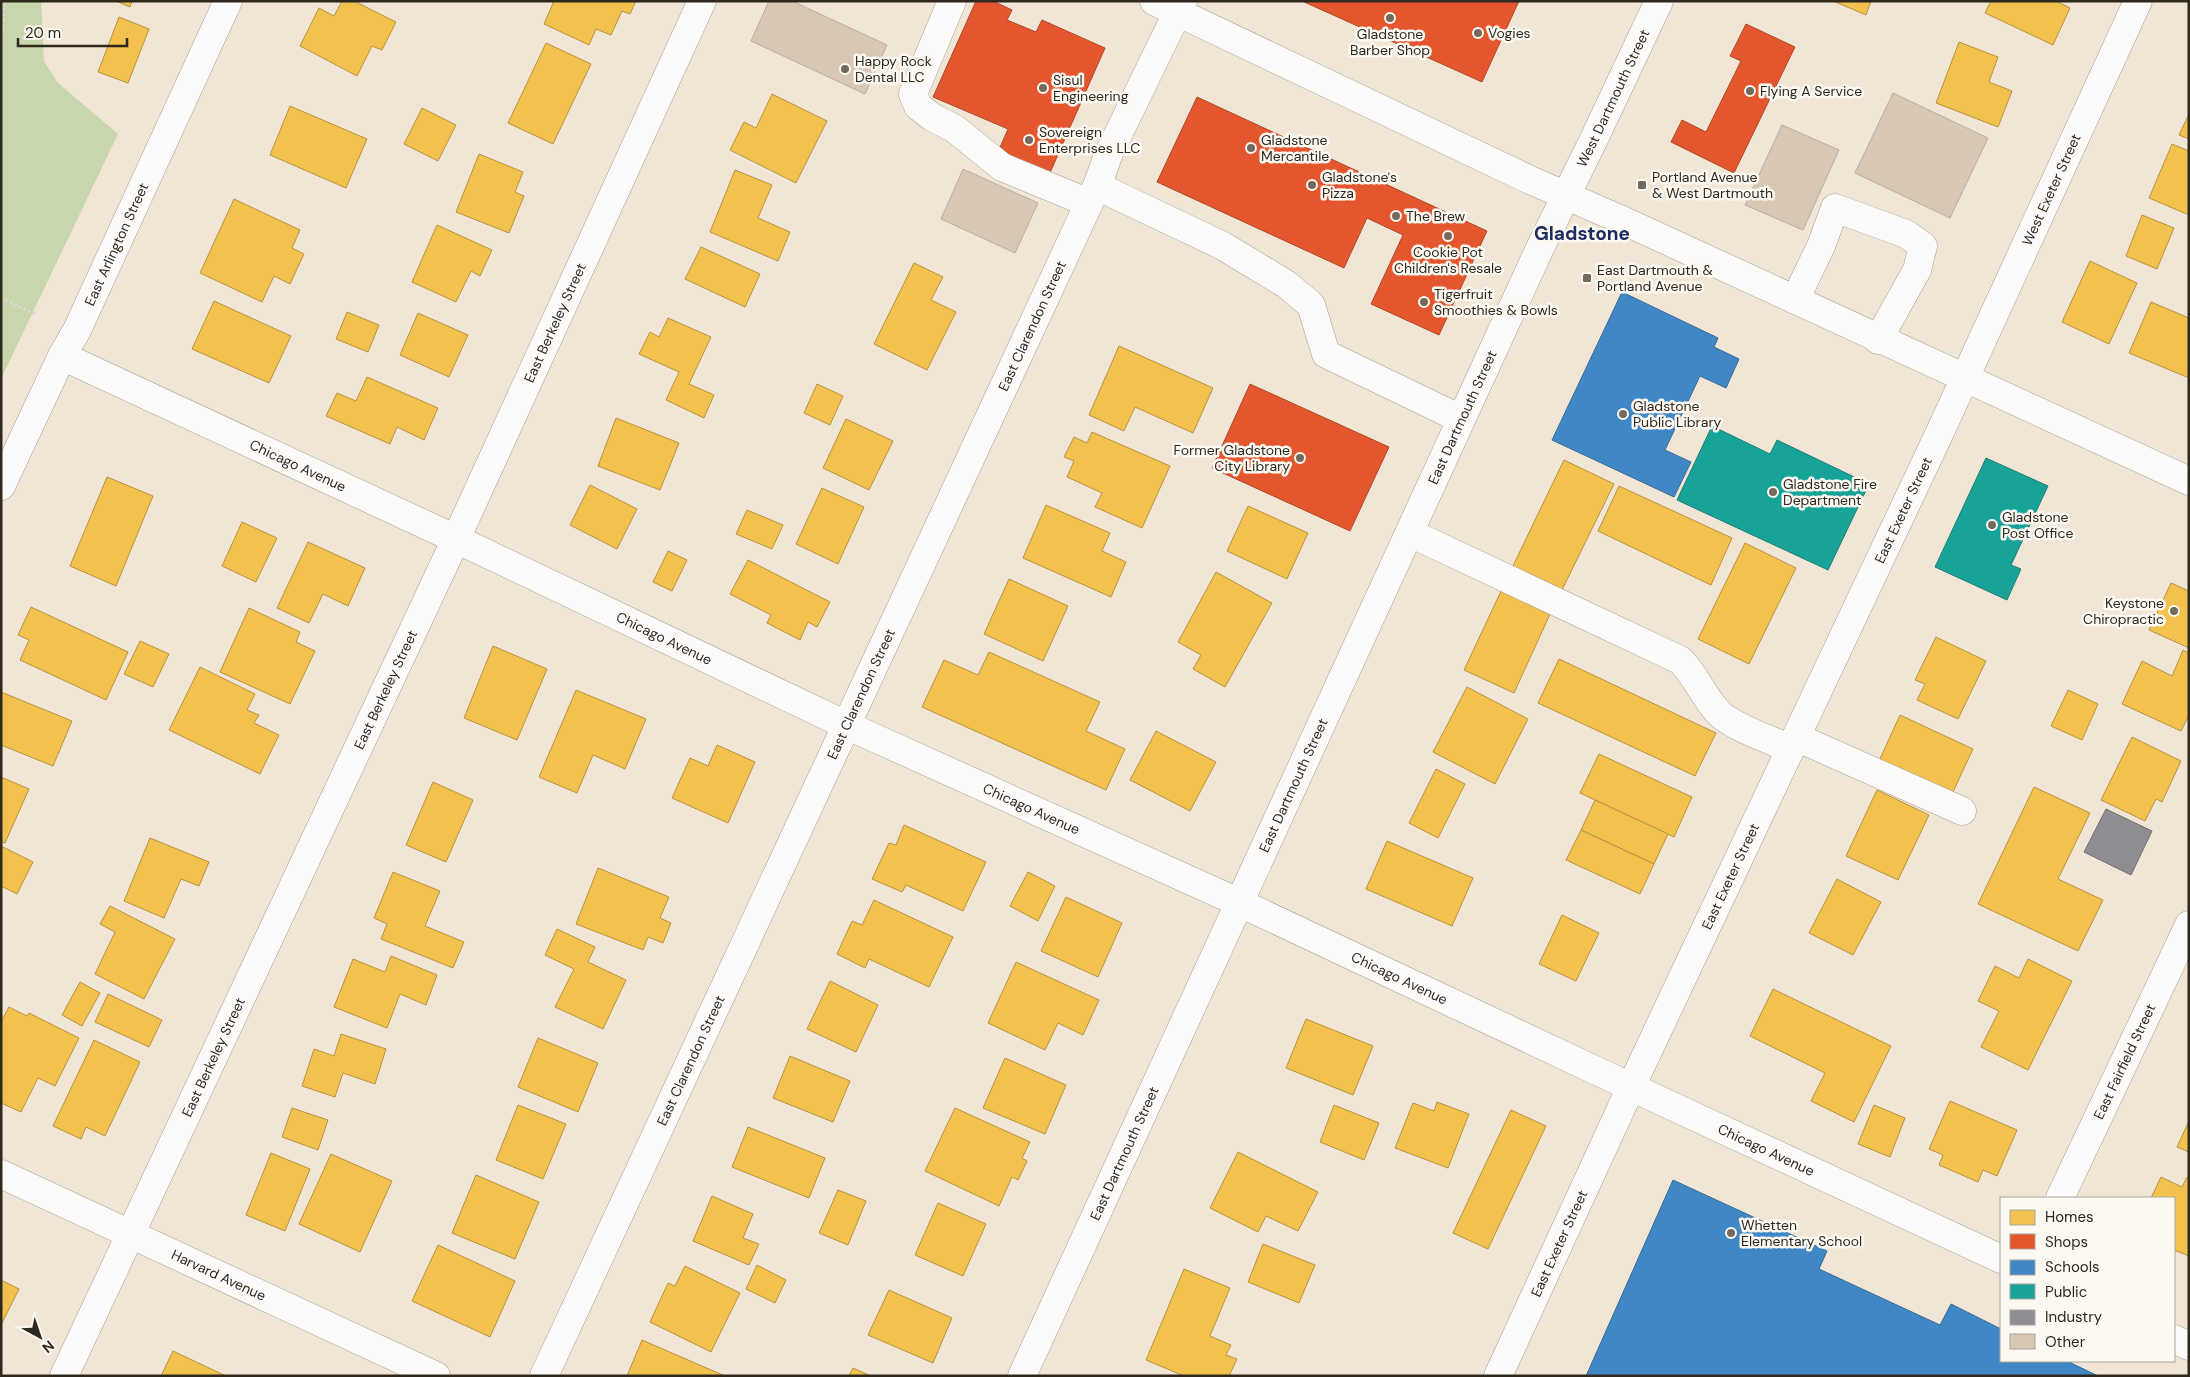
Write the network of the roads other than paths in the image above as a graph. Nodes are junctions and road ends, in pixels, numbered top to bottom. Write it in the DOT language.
graph roads {
  1 [pos="228,1"];
  2 [pos="702,1"];
  3 [pos="952,1"];
  4 [pos="1659,1"];
  5 [pos="2138,1"];
  6 [pos="1172,5"];
  7 [pos="1093,194"];
  8 [pos="1566,195"];
  9 [pos="1795,300"];
  10 [pos="1878,340"];
  11 [pos="62,356"];
  12 [pos="1964,379"];
  13 [pos="1461,419"];
  14 [pos="2189,481"];
  15 [pos="1,486"];
  16 [pos="1410,532"];
  17 [pos="456,539"];
  18 [pos="846,725"];
  19 [pos="1793,743"];
  20 [pos="1962,811"];
  21 [pos="1240,903"];
  22 [pos="2189,925"];
  23 [pos="1630,1087"];
  24 [pos="1,1174"];
  25 [pos="2060,1197"];
  26 [pos="130,1234"];
  27 [pos="2000,1259"];
  28 [pos="2175,1339"];
  29 [pos="2189,1346"];
  30 [pos="64,1376"];
  31 [pos="436,1376"];
  32 [pos="544,1376"];
  33 [pos="1022,1376"];
  34 [pos="1498,1376"];
  1 -- 11 [label="street, East Arlington Street"];
  2 -- 17 [label="street, East Berkeley Street"];
  3 -- 7 [label="street"];
  4 -- 8 [label="street, West Dartmouth Street"];
  5 -- 12 [label="street, West Exeter Street"];
  6 -- 7 [label="street, East Clarendon Street"];
  6 -- 8 [label="street"];
  7 -- 13 [label="street"];
  7 -- 18 [label="street, East Clarendon Street"];
  8 -- 9 [label="street"];
  8 -- 13 [label="street, East Dartmouth Street"];
  9 -- 10 [label="street"];
  9 -- 10 [label="street"];
  10 -- 12 [label="street"];
  11 -- 15 [label="street, East Arlington Street"];
  11 -- 17 [label="street, Chicago Avenue"];
  12 -- 14 [label="street"];
  12 -- 19 [label="street, East Exeter Street"];
  13 -- 16 [label="street, East Dartmouth Street"];
  16 -- 19 [label="street"];
  16 -- 21 [label="street, East Dartmouth Street"];
  17 -- 18 [label="street, Chicago Avenue"];
  17 -- 26 [label="street, East Berkeley Street"];
  18 -- 21 [label="street, Chicago Avenue"];
  18 -- 32 [label="street, East Clarendon Street"];
  19 -- 20 [label="street"];
  19 -- 23 [label="street, East Exeter Street"];
  21 -- 23 [label="street, Chicago Avenue"];
  21 -- 33 [label="street, East Dartmouth Street"];
  22 -- 25 [label="street, East Fairfield Street"];
  23 -- 27 [label="street, Chicago Avenue"];
  23 -- 34 [label="street, East Exeter Street"];
  24 -- 26 [label="street, Harvard Avenue"];
  26 -- 30 [label="street, East Berkeley Street"];
  26 -- 31 [label="street, Harvard Avenue"];
  28 -- 29 [label="street"];
}
